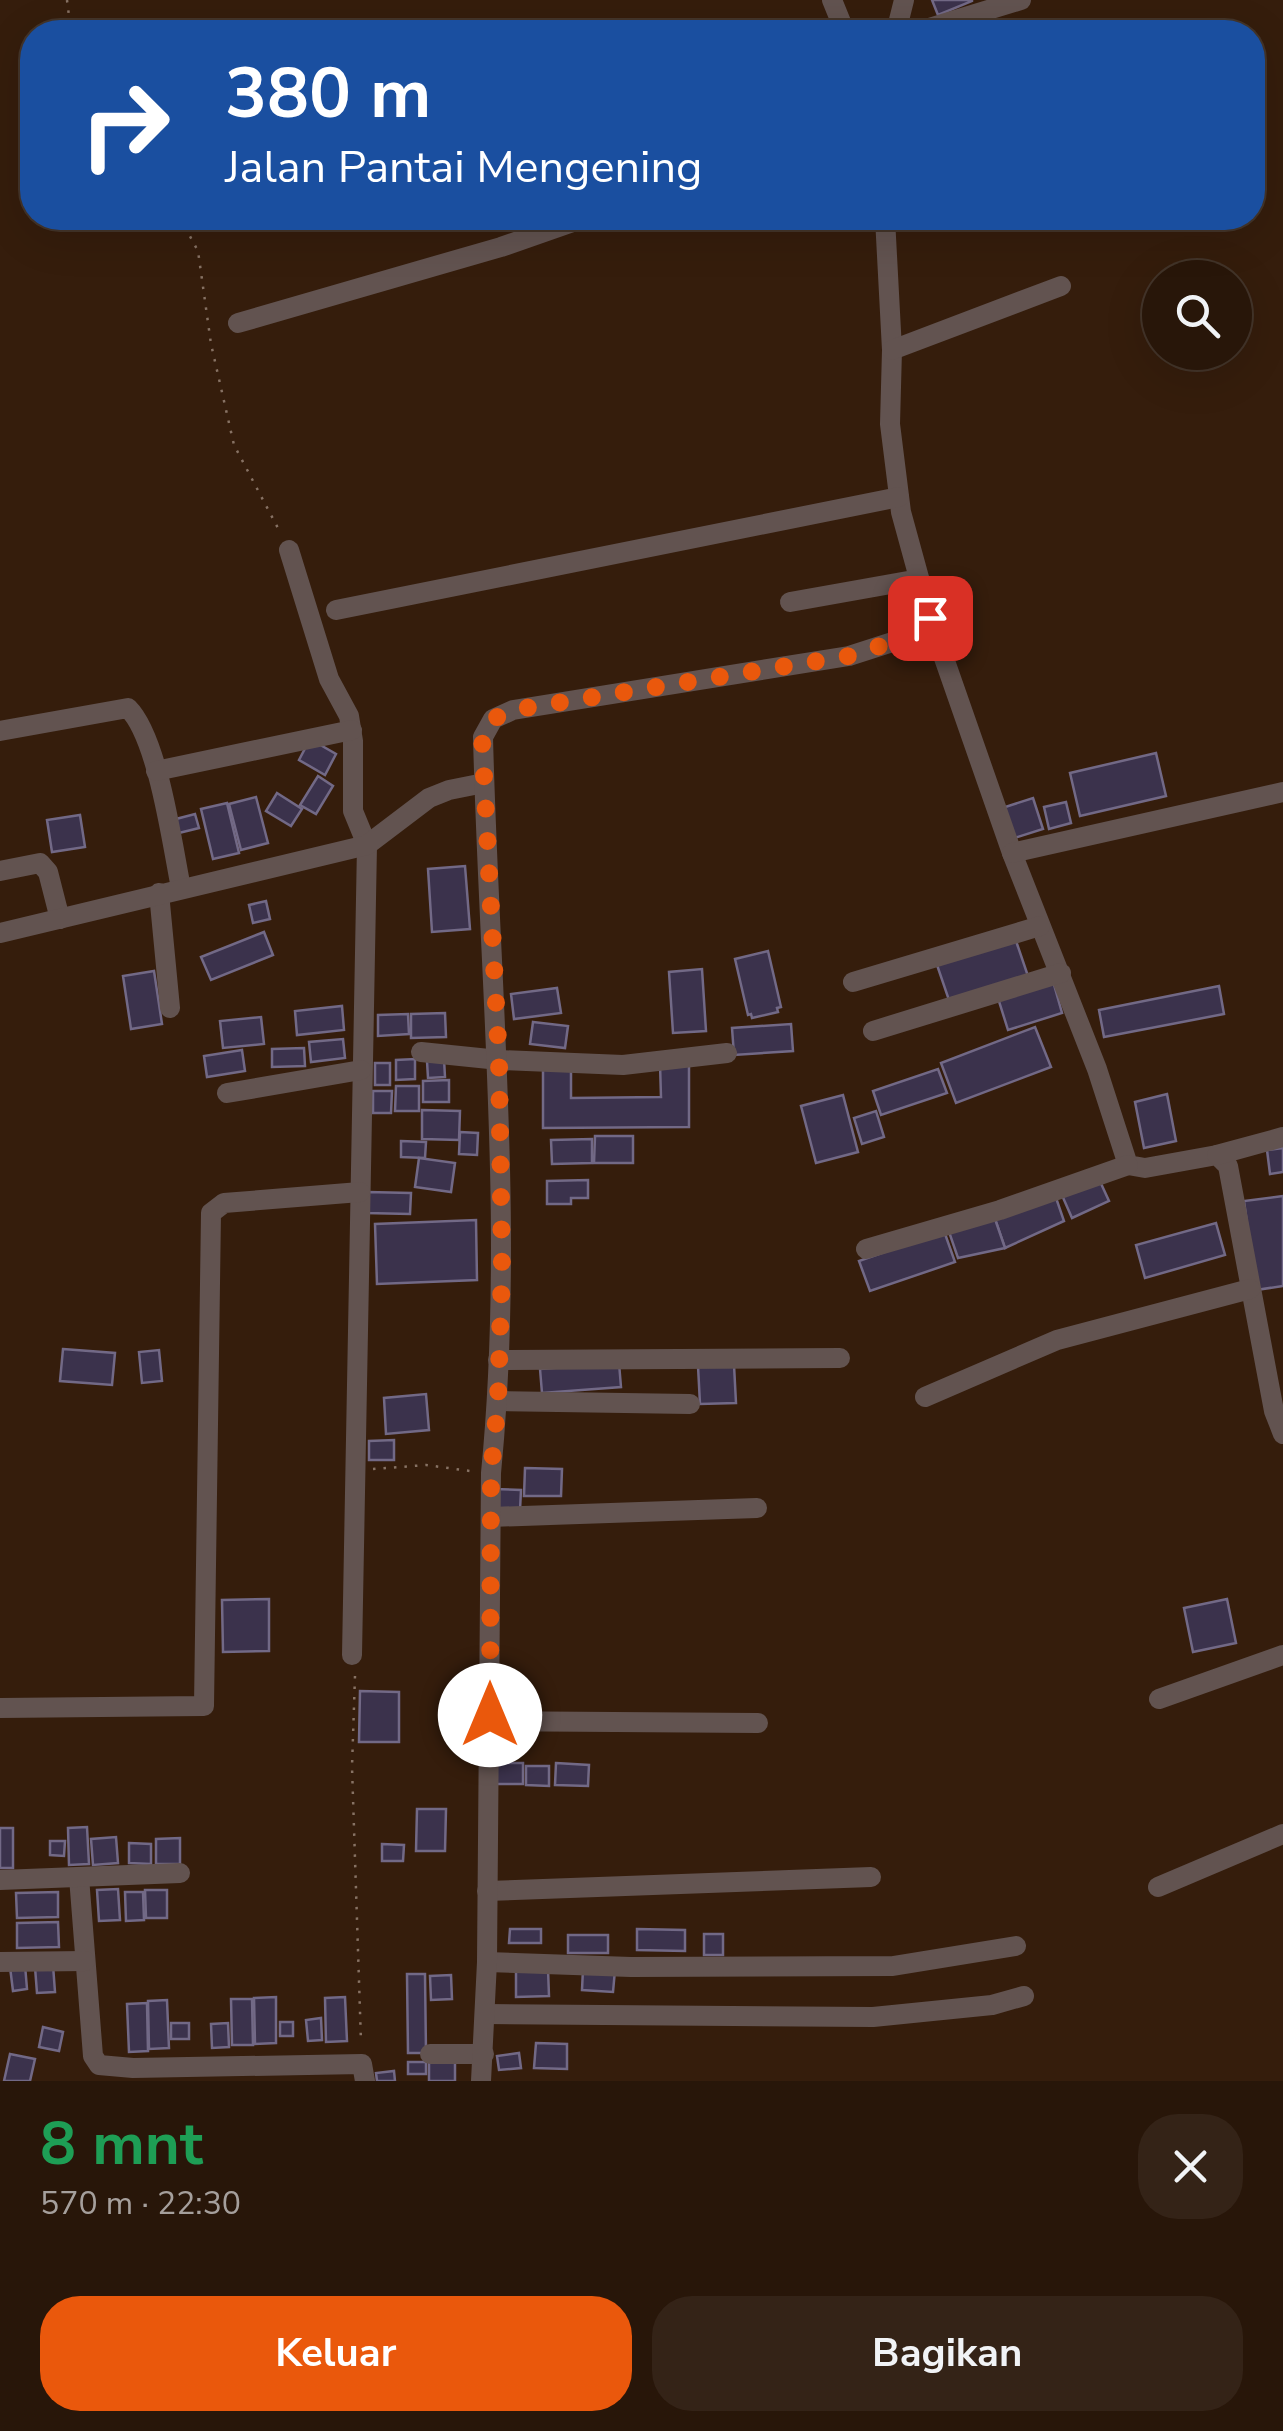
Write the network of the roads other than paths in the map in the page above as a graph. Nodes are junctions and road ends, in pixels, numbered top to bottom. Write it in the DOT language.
graph roads {
  1 [pos="1021,0"];
  2 [pos="955,20"];
  3 [pos="549,230"];
  4 [pos="886,230"];
  5 [pos="1061,286"];
  6 [pos="238,322"];
  7 [pos="892,350"];
  8 [pos="899,498"];
  9 [pos="290,550"];
  10 [pos="920,578"];
  11 [pos="790,602"];
  12 [pos="336,610"];
  13 [pos="930,618"];
  14 [pos="352,730"];
  15 [pos="0,731"];
  16 [pos="156,771"];
  17 [pos="484,783"];
  18 [pos="1283,792"];
  19 [pos="362,847"];
  20 [pos="1012,853"];
  21 [pos="0,871"];
  22 [pos="181,888"];
  23 [pos="159,893"];
  24 [pos="60,919"];
  25 [pos="1040,926"];
  26 [pos="0,932"];
  27 [pos="1061,973"];
  28 [pos="854,982"];
  29 [pos="170,1008"];
  30 [pos="873,1031"];
  31 [pos="421,1052"];
  32 [pos="727,1053"];
  33 [pos="499,1060"];
  34 [pos="361,1070"];
  35 [pos="227,1093"];
  36 [pos="1283,1137"];
  37 [pos="1217,1155"];
  38 [pos="1128,1164"];
  39 [pos="360,1192"];
  40 [pos="866,1249"];
  41 [pos="1250,1289"];
  42 [pos="840,1358"];
  43 [pos="498,1360"];
  44 [pos="924,1397"];
  45 [pos="498,1400"];
  46 [pos="690,1404"];
  47 [pos="1283,1434"];
  48 [pos="757,1508"];
  49 [pos="491,1516"];
  50 [pos="352,1655"];
  51 [pos="1283,1656"];
  52 [pos="1159,1699"];
  53 [pos="0,1708"];
  54 [pos="490,1721"];
  55 [pos="758,1722"];
  56 [pos="1283,1834"];
  57 [pos="180,1873"];
  58 [pos="79,1877"];
  59 [pos="871,1877"];
  60 [pos="0,1880"];
  61 [pos="1158,1886"];
  62 [pos="487,1891"];
  63 [pos="1016,1946"];
  64 [pos="84,1961"];
  65 [pos="0,1962"];
  66 [pos="487,1962"];
  67 [pos="1024,1996"];
  68 [pos="485,2014"];
  69 [pos="430,2054"];
  70 [pos="484,2054"];
  71 [pos="363,2072"];
  72 [pos="131,2074"];
  73 [pos="481,2081"];
  1 -- 2 [label="street"];
  3 -- 6 [label="street"];
  4 -- 7 [label="street"];
  5 -- 7 [label="street"];
  7 -- 8 [label="street"];
  8 -- 10 [label="street"];
  8 -- 12 [label="street"];
  9 -- 14 [label="street"];
  10 -- 11 [label="street"];
  10 -- 13 [label="street"];
  13 -- 17 [label="street"];
  13 -- 20 [label="street"];
  14 -- 16 [label="street"];
  14 -- 19 [label="street"];
  15 -- 16 [label="street"];
  16 -- 22 [label="street"];
  17 -- 19 [label="street"];
  17 -- 33 [label="street"];
  18 -- 20 [label="street"];
  19 -- 22 [label="street"];
  19 -- 34 [label="street"];
  20 -- 25 [label="street"];
  21 -- 24 [label="street"];
  22 -- 23 [label="street"];
  23 -- 24 [label="street"];
  23 -- 29 [label="street"];
  24 -- 26 [label="street"];
  25 -- 27 [label="street"];
  25 -- 28 [label="street"];
  27 -- 30 [label="street"];
  27 -- 38 [label="street"];
  31 -- 33 [label="street"];
  32 -- 33 [label="street"];
  33 -- 43 [label="street"];
  34 -- 35 [label="street"];
  34 -- 39 [label="street"];
  36 -- 37 [label="street"];
  37 -- 38 [label="street"];
  37 -- 41 [label="street"];
  38 -- 40 [label="street"];
  39 -- 50 [label="street"];
  39 -- 53 [label="street"];
  41 -- 44 [label="street"];
  41 -- 47 [label="street"];
  42 -- 43 [label="street"];
  43 -- 45 [label="street"];
  45 -- 46 [label="street"];
  45 -- 49 [label="street"];
  48 -- 49 [label="street"];
  49 -- 54 [label="street"];
  51 -- 52 [label="street"];
  54 -- 55 [label="street"];
  54 -- 62 [label="street"];
  56 -- 61 [label="street"];
  57 -- 58 [label="street"];
  58 -- 60 [label="street"];
  58 -- 64 [label="street"];
  59 -- 62 [label="street"];
  62 -- 66 [label="street"];
  63 -- 66 [label="street"];
  64 -- 65 [label="street"];
  64 -- 72 [label="street"];
  66 -- 68 [label="street"];
  67 -- 68 [label="street"];
  68 -- 70 [label="street"];
  69 -- 70 [label="street"];
  70 -- 73 [label="street"];
  71 -- 72 [label="street"];
}
